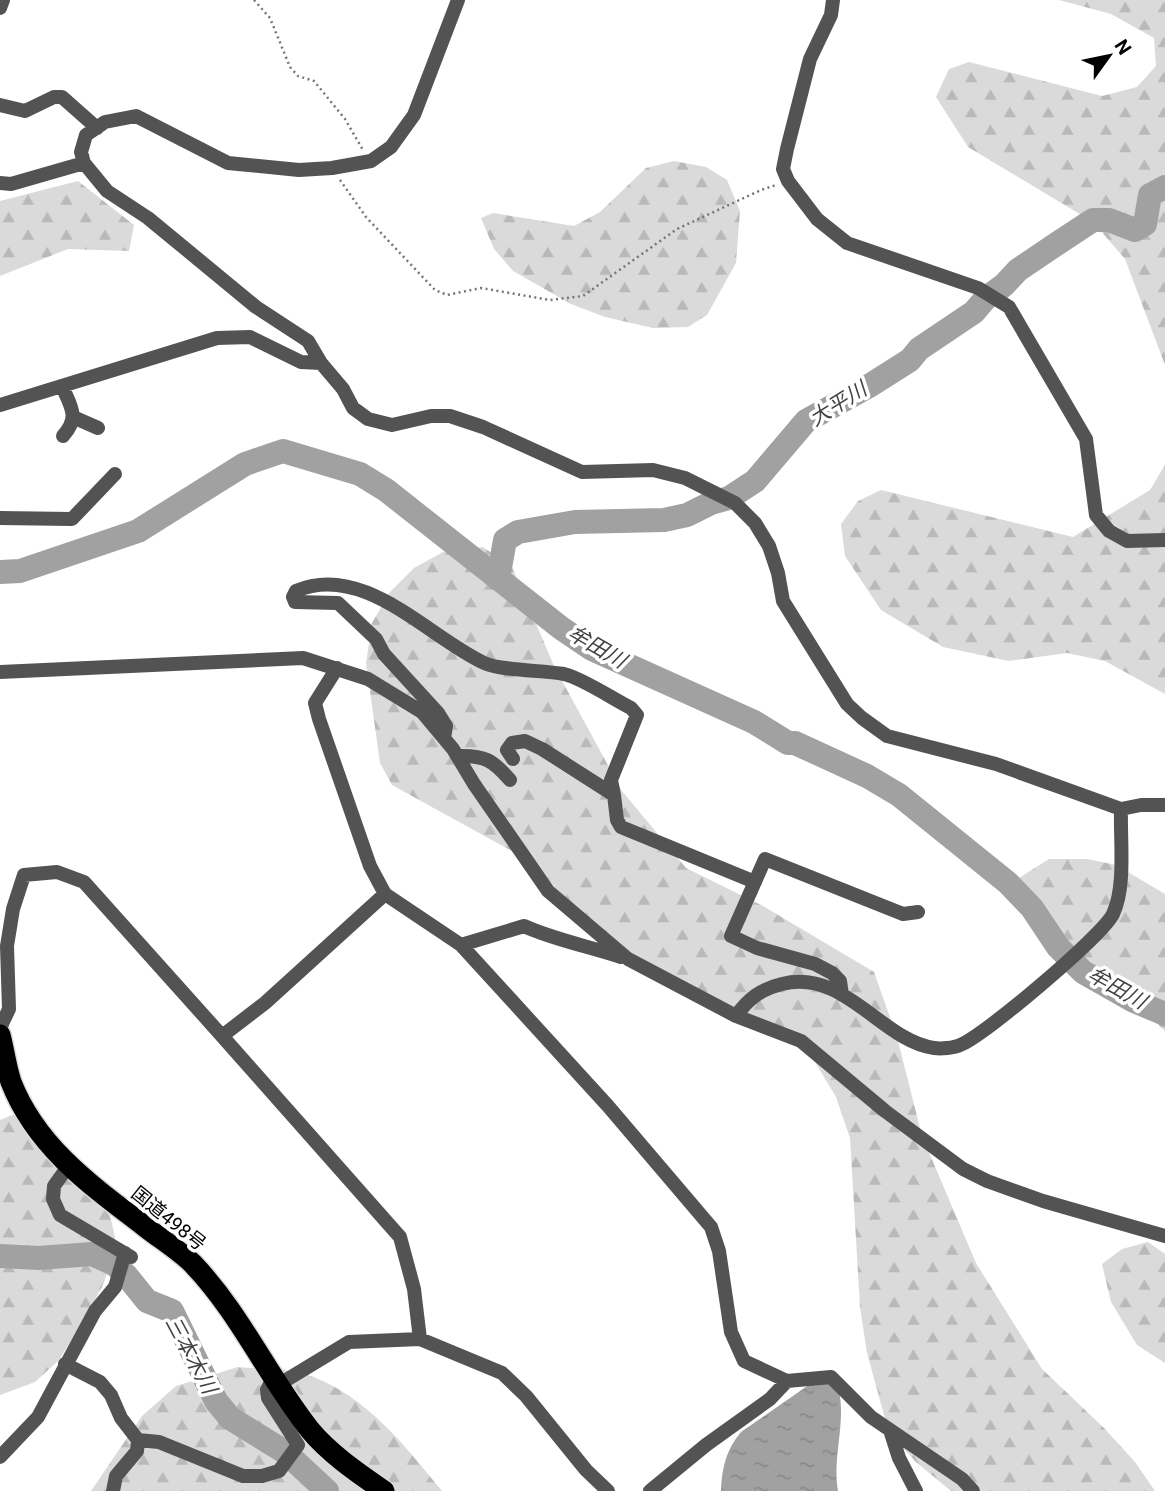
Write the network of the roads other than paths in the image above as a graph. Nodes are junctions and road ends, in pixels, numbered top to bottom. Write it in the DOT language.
graph roads {
  1 [pos="3,0"];
  2 [pos="458,0"];
  3 [pos="833,0"];
  4 [pos="0,8"];
  5 [pos="0,105"];
  6 [pos="97,128"];
  7 [pos="84,163"];
  8 [pos="0,183"];
  9 [pos="321,363"];
  10 [pos="62,386"];
  11 [pos="0,405"];
  12 [pos="74,417"];
  13 [pos="99,428"];
  14 [pos="63,436"];
  15 [pos="115,474"];
  16 [pos="0,518"];
  17 [pos="1165,540"];
  18 [pos="337,667"];
  19 [pos="0,672"];
  20 [pos="444,738"];
  21 [pos="458,756"];
  22 [pos="513,759"];
  23 [pos="510,780"];
  24 [pos="614,794"];
  25 [pos="1165,805"];
  26 [pos="1121,809"];
  27 [pos="755,882"];
  28 [pos="385,894"];
  29 [pos="918,912"];
  30 [pos="461,945"];
  31 [pos="628,959"];
  32 [pos="842,995"];
  33 [pos="736,1016"];
  34 [pos="0,1028"];
  35 [pos="0,1035"];
  36 [pos="222,1036"];
  37 [pos="5,1074"];
  38 [pos="69,1165"];
  39 [pos="1165,1236"];
  40 [pos="420,1339"];
  41 [pos="65,1364"];
  42 [pos="787,1381"];
  43 [pos="276,1382"];
  44 [pos="890,1430"];
  45 [pos="138,1440"];
  46 [pos="0,1457"];
  47 [pos="113,1491"];
  48 [pos="384,1491"];
  49 [pos="608,1491"];
  50 [pos="650,1491"];
  51 [pos="916,1491"];
  52 [pos="973,1491"];
  1 -- 4 [label="street"];
  2 -- 6 [label="street"];
  3 -- 17 [label="street"];
  5 -- 6 [label="street"];
  6 -- 7 [label="street"];
  7 -- 8 [label="street"];
  7 -- 9 [label="street"];
  9 -- 10 [label="street"];
  9 -- 26 [label="street"];
  10 -- 11 [label="street"];
  10 -- 12 [label="street"];
  12 -- 13 [label="street"];
  12 -- 14 [label="street"];
  15 -- 16 [label="street"];
  18 -- 19 [label="street"];
  18 -- 20 [label="street"];
  18 -- 28 [label="street"];
  20 -- 21 [label="street"];
  20 -- 24 [label="street"];
  21 -- 23 [label="street"];
  21 -- 31 [label="street"];
  22 -- 24 [label="street"];
  24 -- 27 [label="street"];
  25 -- 26 [label="street"];
  26 -- 32 [label="street"];
  27 -- 29 [label="street"];
  27 -- 32 [label="street"];
  28 -- 30 [label="street"];
  28 -- 36 [label="street"];
  30 -- 31 [label="street"];
  30 -- 42 [label="street"];
  31 -- 33 [label="street"];
  32 -- 33 [label="street"];
  33 -- 39 [label="street"];
  34 -- 36 [label="street"];
  35 -- 37 [label="highway, 国道498号"];
  36 -- 40 [label="street"];
  37 -- 38 [label="highway, 国道498号"];
  38 -- 41 [label="street"];
  38 -- 43 [label="highway, 国道498号"];
  40 -- 43 [label="street"];
  40 -- 49 [label="street"];
  41 -- 45 [label="street"];
  41 -- 46 [label="street"];
  42 -- 44 [label="street"];
  42 -- 50 [label="street"];
  43 -- 45 [label="street"];
  43 -- 48 [label="highway, 国道498号"];
  44 -- 51 [label="street"];
  44 -- 52 [label="street"];
  45 -- 47 [label="street"];
}
